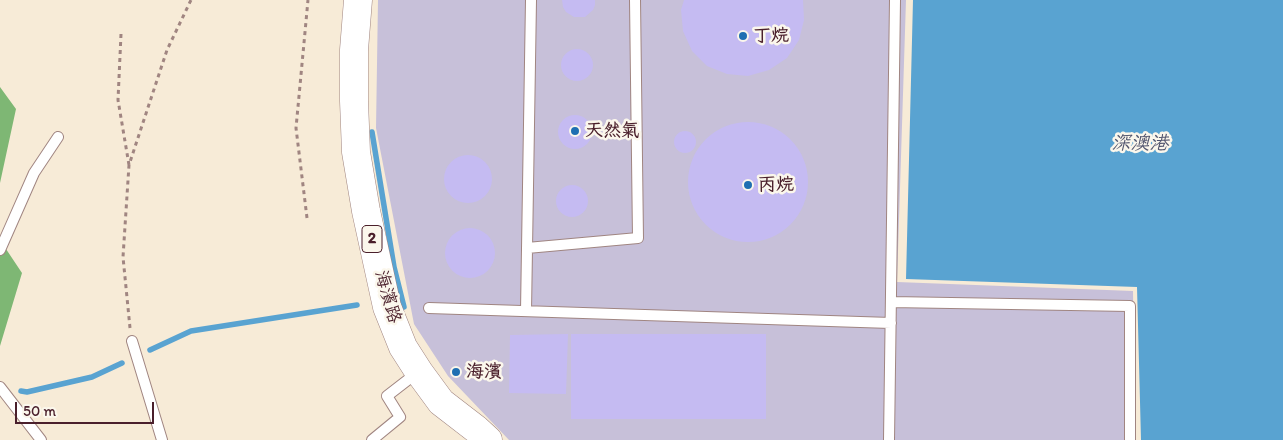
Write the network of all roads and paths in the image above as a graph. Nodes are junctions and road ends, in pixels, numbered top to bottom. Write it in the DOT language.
graph roads {
  1 [pos="191,0"];
  2 [pos="308,0"];
  3 [pos="358,0"];
  4 [pos="531,0"];
  5 [pos="634,0"];
  6 [pos="895,0"];
  7 [pos="121,34"];
  8 [pos="58,137"];
  9 [pos="129,166"];
  10 [pos="307,218"];
  11 [pos="527,248"];
  12 [pos="0,250"];
  13 [pos="891,302"];
  14 [pos="430,308"];
  15 [pos="526,311"];
  16 [pos="890,323"];
  17 [pos="132,341"];
  18 [pos="419,372"];
  19 [pos="0,387"];
  20 [pos="42,440"];
  21 [pos="162,440"];
  22 [pos="372,440"];
  23 [pos="488,440"];
  24 [pos="889,440"];
  25 [pos="1130,440"];
  1 -- 9 [label="path"];
  2 -- 10 [label="path"];
  3 -- 18 [label="main road, 海濱路 / 2"];
  4 -- 11 [label="lane"];
  5 -- 11 [label="lane"];
  6 -- 13 [label="lane"];
  7 -- 9 [label="path"];
  8 -- 12 [label="lane"];
  9 -- 17 [label="path"];
  11 -- 15 [label="lane"];
  13 -- 16 [label="lane"];
  13 -- 25 [label="lane"];
  14 -- 15 [label="lane"];
  15 -- 16 [label="lane"];
  16 -- 24 [label="lane"];
  17 -- 21 [label="lane"];
  18 -- 22 [label="lane"];
  18 -- 23 [label="main road, 海濱路 / 2"];
  19 -- 20 [label="lane"];
}
